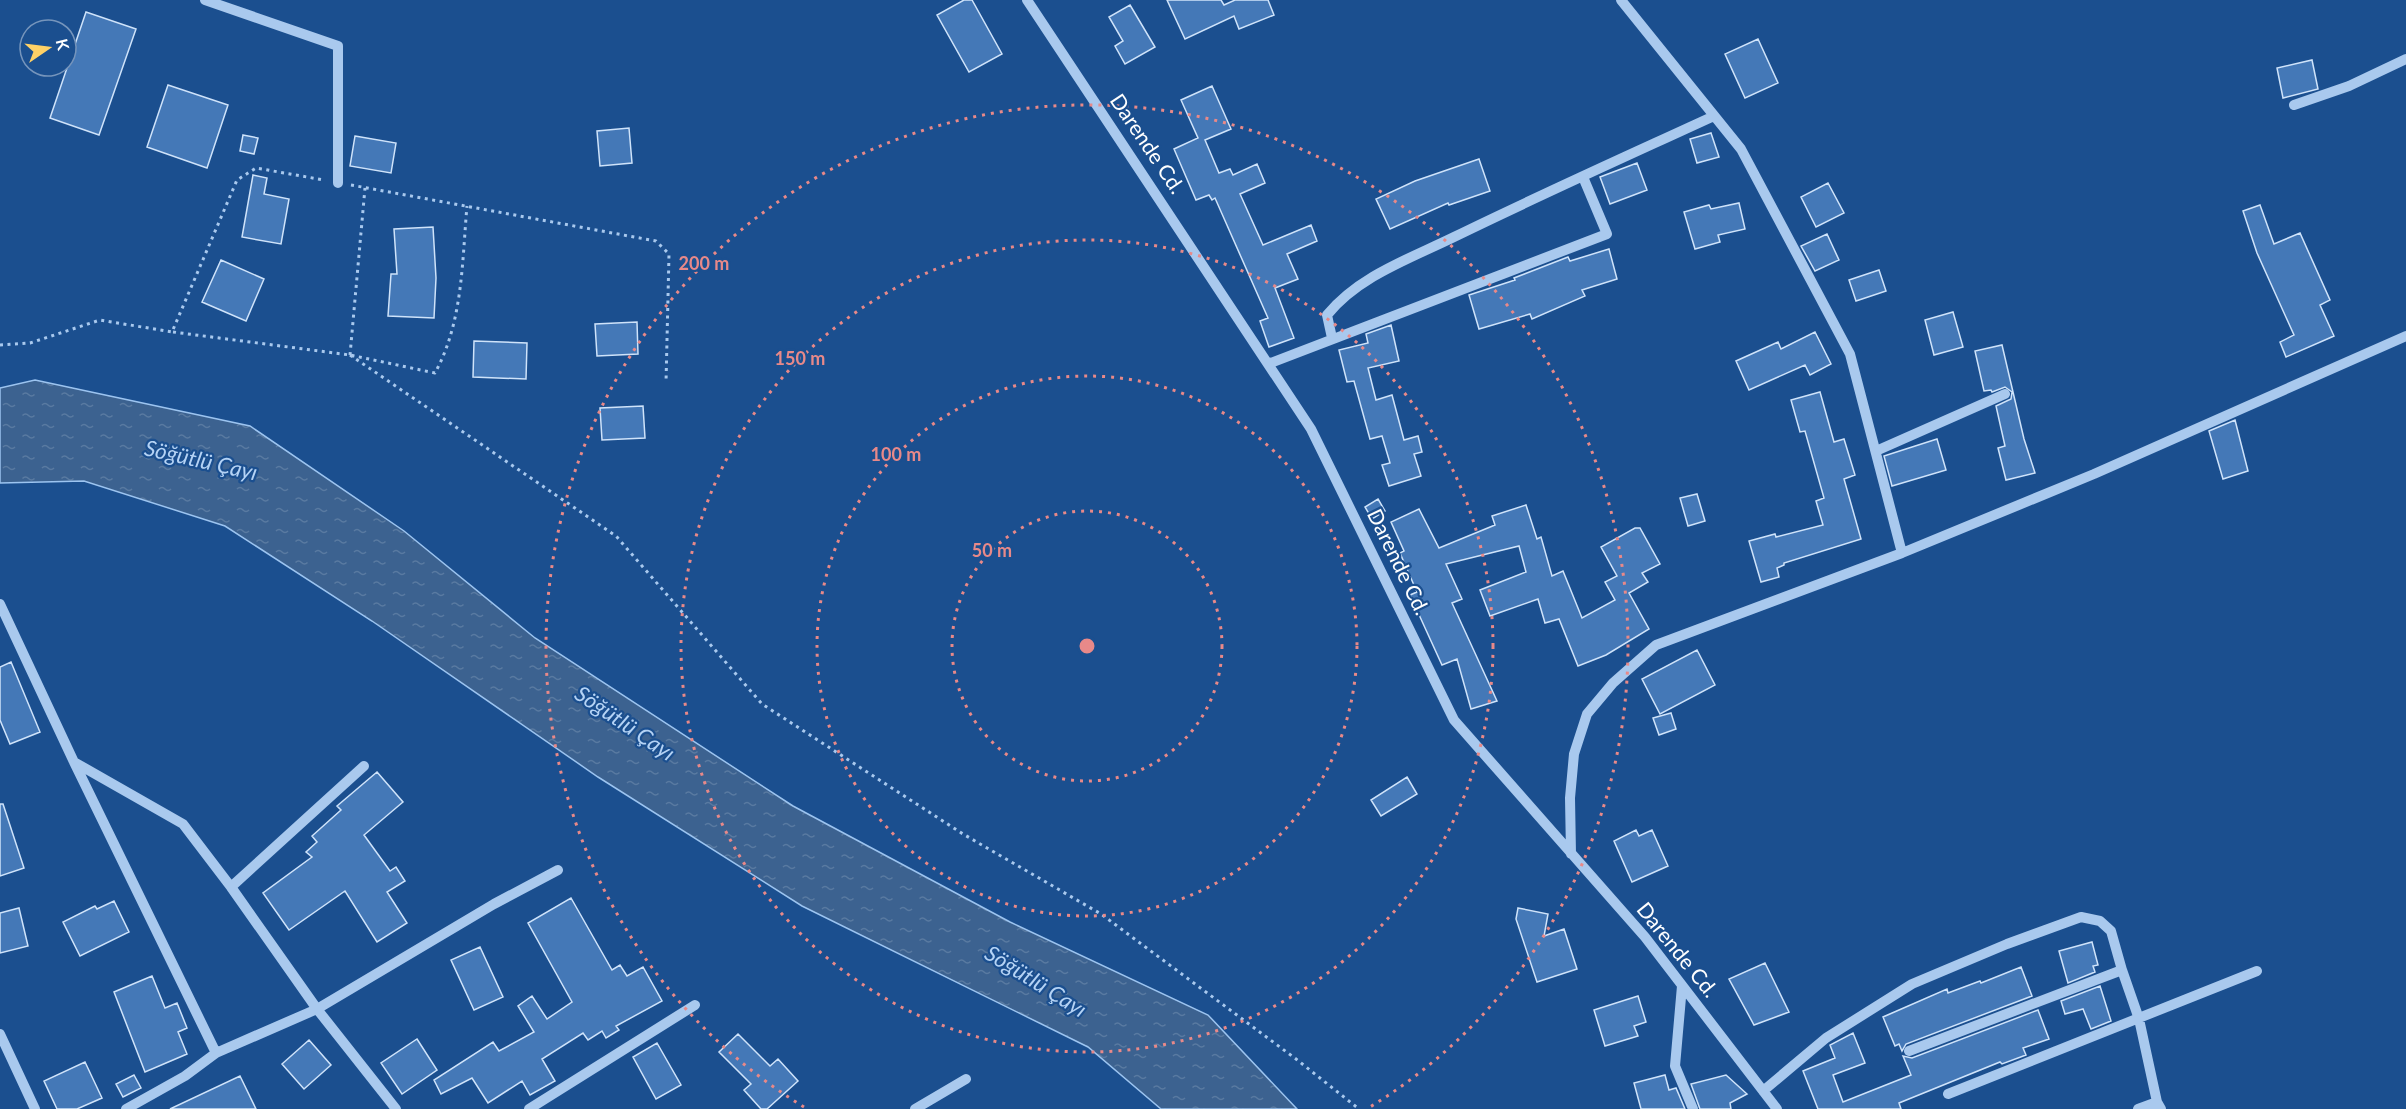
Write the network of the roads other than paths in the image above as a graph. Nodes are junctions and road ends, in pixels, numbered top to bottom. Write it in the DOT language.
graph roads {
  1 [pos="205,0"];
  2 [pos="1027,0"];
  3 [pos="1625,1"];
  4 [pos="2406,59"];
  5 [pos="2294,105"];
  6 [pos="1714,116"];
  7 [pos="1583,177"];
  8 [pos="338,183"];
  9 [pos="2406,336"];
  10 [pos="1332,338"];
  11 [pos="1268,364"];
  12 [pos="2005,394"];
  13 [pos="1875,451"];
  14 [pos="1902,553"];
  15 [pos="0,604"];
  16 [pos="74,762"];
  17 [pos="364,766"];
  18 [pos="1571,854"];
  19 [pos="558,870"];
  20 [pos="231,887"];
  21 [pos="2122,970"];
  22 [pos="2258,971"];
  23 [pos="1682,986"];
  24 [pos="694,1005"];
  25 [pos="317,1009"];
  26 [pos="2139,1019"];
  27 [pos="0,1034"];
  28 [pos="1909,1052"];
  29 [pos="216,1053"];
  30 [pos="966,1079"];
  31 [pos="1763,1091"];
  32 [pos="1948,1094"];
  33 [pos="2159,1105"];
  34 [pos="35,1109"];
  35 [pos="126,1109"];
  36 [pos="396,1109"];
  37 [pos="529,1109"];
  38 [pos="915,1109"];
  39 [pos="1693,1109"];
  40 [pos="1777,1109"];
  41 [pos="2138,1109"];
  1 -- 8 [label="street"];
  2 -- 11 [label="street, Darende Cd."];
  3 -- 6 [label="street"];
  4 -- 5 [label="street"];
  6 -- 7 [label="street"];
  6 -- 13 [label="street"];
  7 -- 10 [label="street"];
  7 -- 10 [label="street"];
  9 -- 14 [label="street"];
  10 -- 11 [label="street"];
  11 -- 18 [label="street, Darende Cd."];
  12 -- 13 [label="street"];
  13 -- 14 [label="street"];
  14 -- 18 [label="street"];
  15 -- 16 [label="street"];
  16 -- 20 [label="street"];
  16 -- 29 [label="street"];
  17 -- 20 [label="street"];
  18 -- 23 [label="street, Darende Cd."];
  19 -- 25 [label="street"];
  20 -- 25 [label="street"];
  21 -- 26 [label="street"];
  21 -- 28 [label="street"];
  21 -- 31 [label="street"];
  22 -- 26 [label="street"];
  23 -- 31 [label="street, Darende Cd."];
  23 -- 39 [label="street"];
  24 -- 37 [label="street"];
  25 -- 29 [label="street"];
  25 -- 36 [label="street"];
  26 -- 32 [label="street"];
  26 -- 33 [label="street"];
  27 -- 34 [label="street"];
  29 -- 35 [label="street"];
  30 -- 38 [label="street"];
  31 -- 40 [label="street, Darende Cd."];
  33 -- 41 [label="street"];
}
